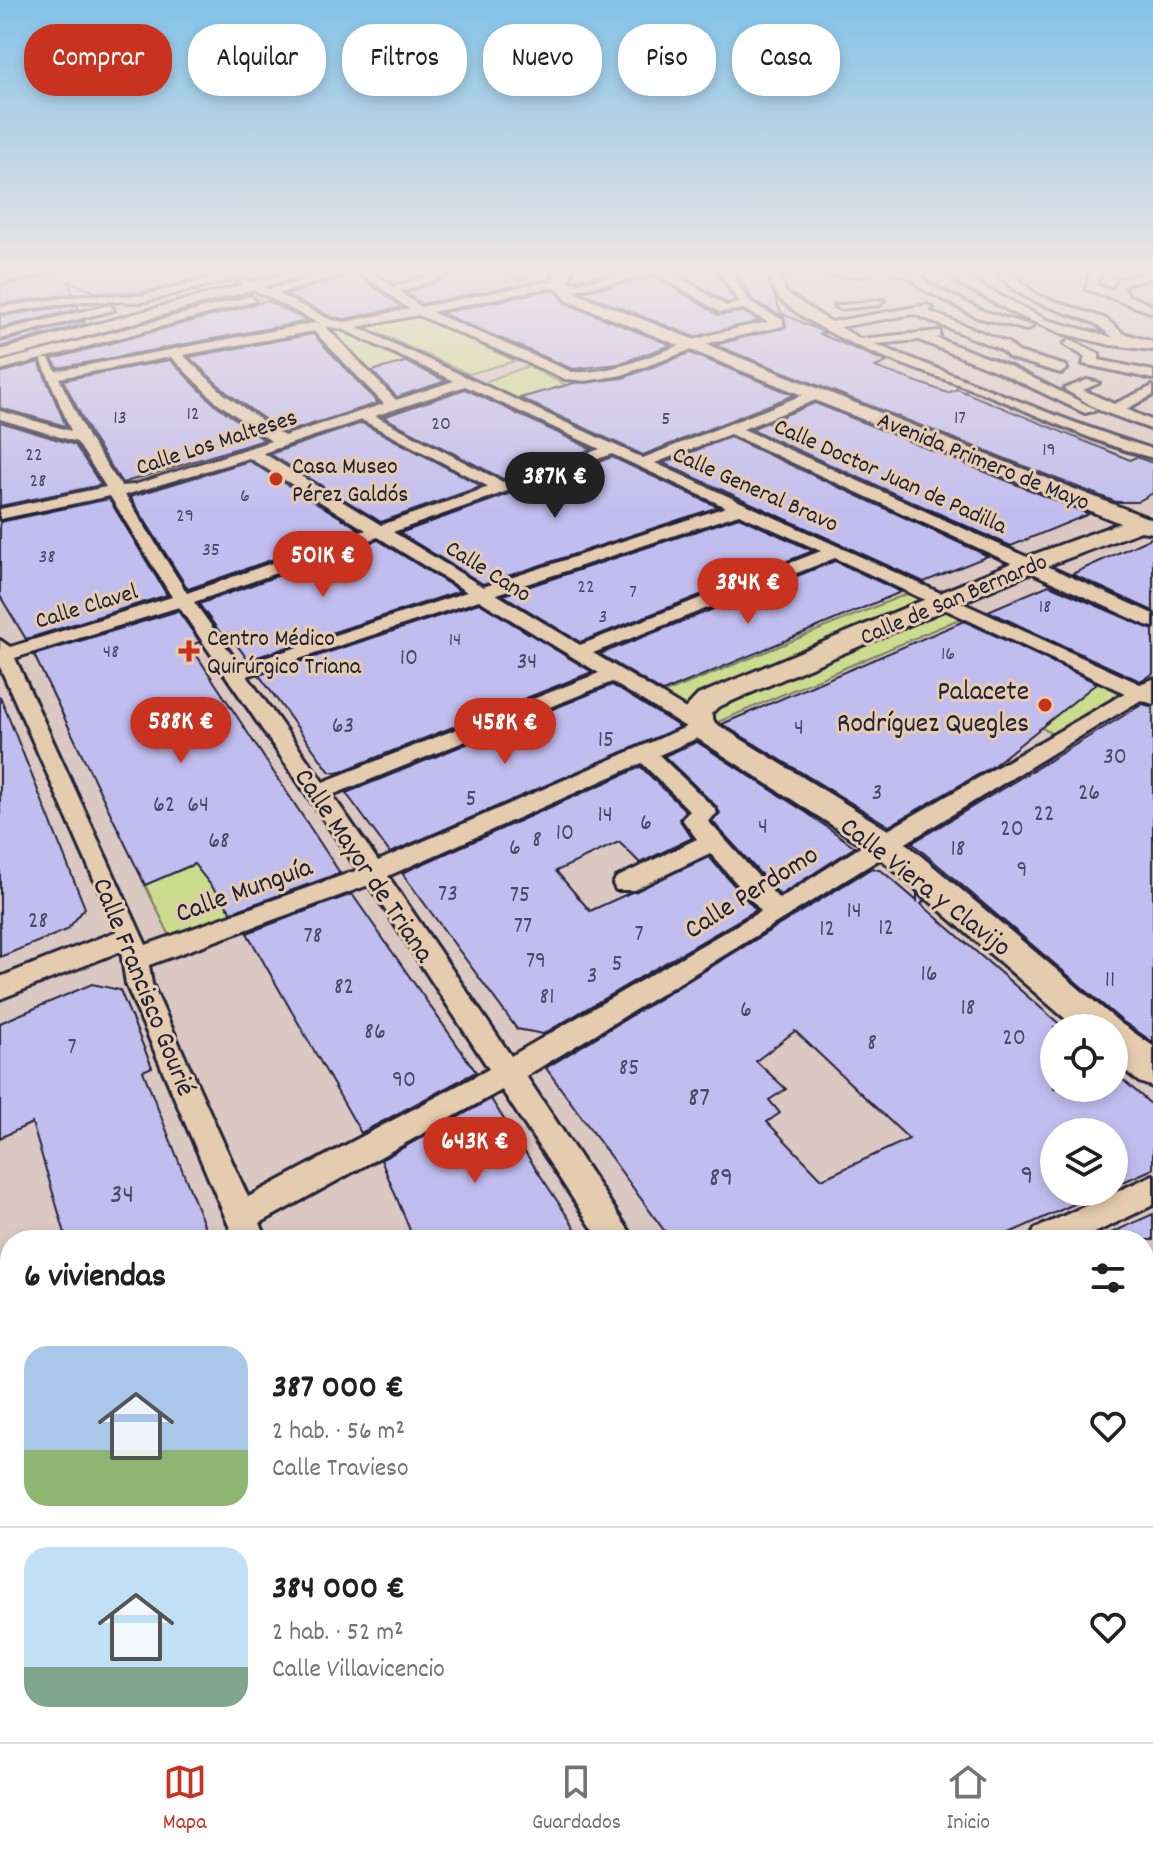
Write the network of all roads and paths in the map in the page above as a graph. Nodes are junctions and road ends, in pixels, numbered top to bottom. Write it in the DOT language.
graph roads {
  1 [pos="51,351"];
  2 [pos="183,351"];
  3 [pos="344,351"];
  4 [pos="401,351"];
  5 [pos="508,351"];
  6 [pos="673,351"];
  7 [pos="710,351"];
  8 [pos="881,351"];
  9 [pos="958,351"];
  10 [pos="972,351"];
  11 [pos="983,351"];
  12 [pos="1010,351"];
  13 [pos="1084,351"];
  14 [pos="1120,351"];
  15 [pos="174,353"];
  16 [pos="961,353"];
  17 [pos="41,355"];
  18 [pos="1153,361"];
  19 [pos="917,365"];
  20 [pos="0,366"];
  21 [pos="1061,369"];
  22 [pos="53,375"];
  23 [pos="1153,375"];
  24 [pos="467,381"];
  25 [pos="1132,381"];
  26 [pos="1092,383"];
  27 [pos="1076,388"];
  28 [pos="1149,392"];
  29 [pos="818,394"];
  30 [pos="1129,403"];
  31 [pos="394,406"];
  32 [pos="1109,408"];
  33 [pos="1153,409"];
  34 [pos="1090,410"];
  35 [pos="0,415"];
  36 [pos="365,416"];
  37 [pos="1050,418"];
  38 [pos="1153,426"];
  39 [pos="732,429"];
  40 [pos="82,439"];
  41 [pos="284,443"];
  42 [pos="613,449"];
  43 [pos="252,453"];
  44 [pos="1153,454"];
  45 [pos="643,463"];
  46 [pos="504,489"];
  47 [pos="114,492"];
  48 [pos="740,508"];
  49 [pos="0,514"];
  50 [pos="1150,524"];
  51 [pos="379,531"];
  52 [pos="837,551"];
  53 [pos="1030,564"];
  54 [pos="481,593"];
  55 [pos="183,600"];
  56 [pos="943,601"];
  57 [pos="1153,621"];
  58 [pos="2,650"];
  59 [pos="576,653"];
  60 [pos="235,674"];
  61 [pos="612,675"];
  62 [pos="1149,692"];
  63 [pos="702,728"];
  64 [pos="644,753"];
  65 [pos="319,792"];
  66 [pos="713,841"];
  67 [pos="884,843"];
  68 [pos="371,871"];
  69 [pos="625,884"];
  70 [pos="777,913"];
  71 [pos="133,948"];
  72 [pos="0,988"];
  73 [pos="1086,1014"];
  74 [pos="1128,1049"];
  75 [pos="1153,1070"];
  76 [pos="505,1074"];
  77 [pos="1153,1189"];
  78 [pos="246,1228"];
  79 [pos="612,1230"];
  80 [pos="1067,1230"];
  1 -- 17 [label="street"];
  2 -- 15 [label="street"];
  3 -- 31 [label="street"];
  4 -- 24 [label="street, Calle General Bravo"];
  5 -- 6 [label="street"];
  7 -- 29 [label="street, Avenida Primero de Mayo"];
  8 -- 19 [label="street"];
  9 -- 16 [label="street"];
  10 -- 16 [label="street"];
  11 -- 27 [label="street"];
  12 -- 21 [label="street"];
  13 -- 23 [label="street"];
  14 -- 18 [label="street"];
  15 -- 22 [label="street"];
  15 -- 41 [label="street"];
  16 -- 19 [label="street"];
  16 -- 34 [label="street"];
  17 -- 20 [label="street"];
  17 -- 22 [label="street, Calle Mayor de Triana"];
  19 -- 37 [label="street"];
  22 -- 40 [label="street, Calle Mayor de Triana"];
  24 -- 31 [label="street, Calle Los Malteses"];
  24 -- 42 [label="street, Calle General Bravo"];
  25 -- 28 [label="street"];
  26 -- 27 [label="street"];
  27 -- 32 [label="street"];
  28 -- 30 [label="street"];
  29 -- 39 [label="street"];
  29 -- 50 [label="street, Avenida Primero de Mayo"];
  30 -- 32 [label="street"];
  30 -- 33 [label="street"];
  31 -- 36 [label="street, Calle Los Malteses"];
  32 -- 34 [label="street"];
  32 -- 38 [label="street"];
  34 -- 37 [label="street"];
  35 -- 40 [label="street"];
  36 -- 41 [label="street, Calle Los Malteses"];
  36 -- 46 [label="street"];
  37 -- 44 [label="street"];
  39 -- 45 [label="street"];
  39 -- 53 [label="street, Calle Doctor Juan de Padilla"];
  40 -- 47 [label="street, Calle Mayor de Triana"];
  41 -- 43 [label="street, Calle Los Malteses"];
  42 -- 45 [label="street, Calle General Bravo"];
  42 -- 46 [label="street, Calle Clavel"];
  43 -- 47 [label="street, Calle Los Malteses"];
  43 -- 51 [label="street, Calle Cano"];
  45 -- 48 [label="street, Calle General Bravo"];
  46 -- 51 [label="street, Calle Clavel"];
  47 -- 49 [label="street, Calle Los Malteses"];
  47 -- 55 [label="street, Calle Mayor de Triana"];
  48 -- 52 [label="street, Calle General Bravo"];
  48 -- 54 [label="street"];
  50 -- 53 [label="street, Calle de San Bernardo"];
  51 -- 54 [label="street, Calle Cano"];
  51 -- 55 [label="street, Calle Clavel"];
  52 -- 56 [label="street, Calle General Bravo"];
  52 -- 59 [label="street"];
  53 -- 56 [label="street, Calle de San Bernardo"];
  53 -- 57 [label="street, Calle Doctor Juan de Padilla"];
  54 -- 59 [label="street, Calle Cano"];
  54 -- 60 [label="street"];
  55 -- 58 [label="street, Calle Clavel"];
  55 -- 60 [label="street, Calle Mayor de Triana"];
  56 -- 62 [label="street, Calle General Bravo"];
  56 -- 63 [label="street, Calle de San Bernardo"];
  58 -- 71 [label="street, Calle Francisco Gourié"];
  59 -- 61 [label="street, Calle Cano"];
  60 -- 65 [label="street, Calle Mayor de Triana"];
  61 -- 63 [label="street, Calle Cano"];
  61 -- 65 [label="street"];
  62 -- 67 [label="street, Calle Perdomo"];
  63 -- 64 [label="street, Calle Munguía"];
  63 -- 67 [label="street, Calle Viera y Clavijo"];
  64 -- 66 [label="street"];
  64 -- 68 [label="street, Calle Munguía"];
  65 -- 68 [label="street, Calle Mayor de Triana"];
  66 -- 69 [label="street"];
  66 -- 70 [label="street"];
  67 -- 70 [label="street, Calle Perdomo"];
  67 -- 73 [label="street, Calle Viera y Clavijo"];
  68 -- 71 [label="street, Calle Munguía"];
  68 -- 76 [label="street, Calle Mayor de Triana"];
  70 -- 76 [label="street, Calle Perdomo"];
  71 -- 72 [label="street, Calle Munguía"];
  71 -- 78 [label="street, Calle Francisco Gourié"];
  74 -- 75 [label="street"];
  76 -- 78 [label="street, Calle Perdomo"];
  76 -- 79 [label="street, Calle Mayor de Triana"];
  77 -- 80 [label="street"];
}
